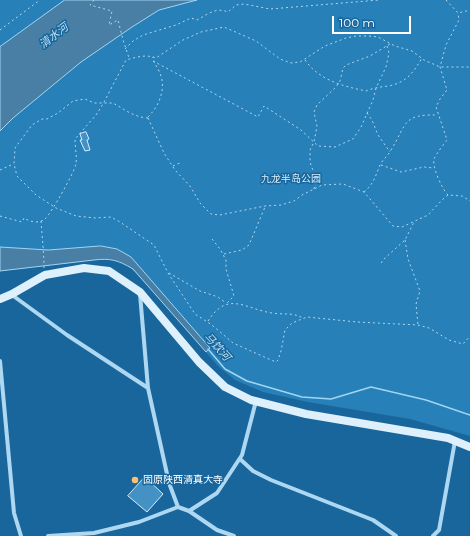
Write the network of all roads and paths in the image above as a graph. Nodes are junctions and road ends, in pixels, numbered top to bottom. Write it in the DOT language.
graph roads {
  1 [pos="40,0"];
  2 [pos="94,0"];
  3 [pos="379,0"];
  4 [pos="446,0"];
  5 [pos="470,10"];
  6 [pos="458,13"];
  7 [pos="0,30"];
  8 [pos="390,43"];
  9 [pos="387,46"];
  10 [pos="125,49"];
  11 [pos="153,57"];
  12 [pos="422,58"];
  13 [pos="130,59"];
  14 [pos="305,60"];
  15 [pos="153,61"];
  16 [pos="440,66"];
  17 [pos="470,67"];
  18 [pos="338,84"];
  19 [pos="376,88"];
  20 [pos="104,104"];
  21 [pos="367,113"];
  22 [pos="438,115"];
  23 [pos="148,118"];
  24 [pos="314,142"];
  25 [pos="390,152"];
  26 [pos="182,162"];
  27 [pos="14,164"];
  28 [pos="380,165"];
  29 [pos="173,166"];
  30 [pos="435,168"];
  31 [pos="0,170"];
  32 [pos="314,189"];
  33 [pos="364,192"];
  34 [pos="448,195"];
  35 [pos="470,201"];
  36 [pos="53,206"];
  37 [pos="265,206"];
  38 [pos="0,216"];
  39 [pos="41,221"];
  40 [pos="414,221"];
  41 [pos="212,239"];
  42 [pos="405,240"];
  43 [pos="223,255"];
  44 [pos="381,263"];
  45 [pos="44,268"];
  46 [pos="168,273"];
  47 [pos="140,292"];
  48 [pos="12,294"];
  49 [pos="0,299"];
  50 [pos="227,304"];
  51 [pos="304,318"];
  52 [pos="207,322"];
  53 [pos="418,325"];
  54 [pos="470,336"];
  55 [pos="466,342"];
  56 [pos="470,342"];
  57 [pos="0,361"];
  58 [pos="148,388"];
  59 [pos="256,401"];
  60 [pos="455,441"];
  61 [pos="470,447"];
  62 [pos="240,459"];
  63 [pos="178,507"];
  64 [pos="189,511"];
  65 [pos="21,536"];
  66 [pos="48,536"];
  67 [pos="234,536"];
  68 [pos="396,536"];
  69 [pos="433,536"];
  1 -- 7 [label="path"];
  2 -- 10 [label="path"];
  3 -- 10 [label="path"];
  4 -- 6 [label="path"];
  5 -- 6 [label="path"];
  6 -- 16 [label="path"];
  8 -- 9 [label="path"];
  8 -- 12 [label="path"];
  8 -- 14 [label="path"];
  9 -- 18 [label="path"];
  9 -- 19 [label="path"];
  10 -- 13 [label="path"];
  11 -- 13 [label="path"];
  11 -- 14 [label="path"];
  11 -- 15 [label="path"];
  12 -- 16 [label="path"];
  12 -- 19 [label="path"];
  13 -- 20 [label="path"];
  14 -- 18 [label="path"];
  15 -- 23 [label="path"];
  15 -- 24 [label="path"];
  16 -- 17 [label="path"];
  16 -- 22 [label="path"];
  18 -- 19 [label="path"];
  18 -- 24 [label="path"];
  19 -- 21 [label="path"];
  20 -- 23 [label="path"];
  20 -- 27 [label="path"];
  20 -- 36 [label="path"];
  21 -- 24 [label="path"];
  21 -- 25 [label="path"];
  22 -- 25 [label="path"];
  22 -- 30 [label="path"];
  23 -- 29 [label="path"];
  24 -- 32 [label="path"];
  25 -- 28 [label="path"];
  26 -- 29 [label="path"];
  27 -- 31 [label="path"];
  27 -- 36 [label="path"];
  28 -- 30 [label="path"];
  28 -- 33 [label="path"];
  29 -- 37 [label="path"];
  30 -- 34 [label="path"];
  32 -- 33 [label="path"];
  32 -- 37 [label="path"];
  33 -- 40 [label="path"];
  34 -- 35 [label="path"];
  34 -- 40 [label="path"];
  36 -- 39 [label="path"];
  36 -- 46 [label="path"];
  37 -- 43 [label="path"];
  38 -- 39 [label="path"];
  39 -- 45 [label="path"];
  40 -- 42 [label="path"];
  41 -- 43 [label="path"];
  42 -- 44 [label="path"];
  42 -- 53 [label="path"];
  43 -- 50 [label="path"];
  46 -- 50 [label="path"];
  46 -- 52 [label="path"];
  47 -- 48 [label="street"];
  47 -- 58 [label="street"];
  47 -- 59 [label="street"];
  48 -- 49 [label="street"];
  48 -- 58 [label="street"];
  50 -- 51 [label="path"];
  50 -- 52 [label="path"];
  51 -- 52 [label="path"];
  51 -- 53 [label="path"];
  53 -- 55 [label="path"];
  54 -- 55 [label="path"];
  55 -- 56 [label="path"];
  57 -- 65 [label="street"];
  58 -- 63 [label="street"];
  59 -- 60 [label="street"];
  59 -- 62 [label="street"];
  60 -- 61 [label="street"];
  60 -- 69 [label="street"];
  62 -- 64 [label="street"];
  62 -- 68 [label="street"];
  63 -- 64 [label="street"];
  63 -- 66 [label="street"];
  64 -- 67 [label="street"];
}
